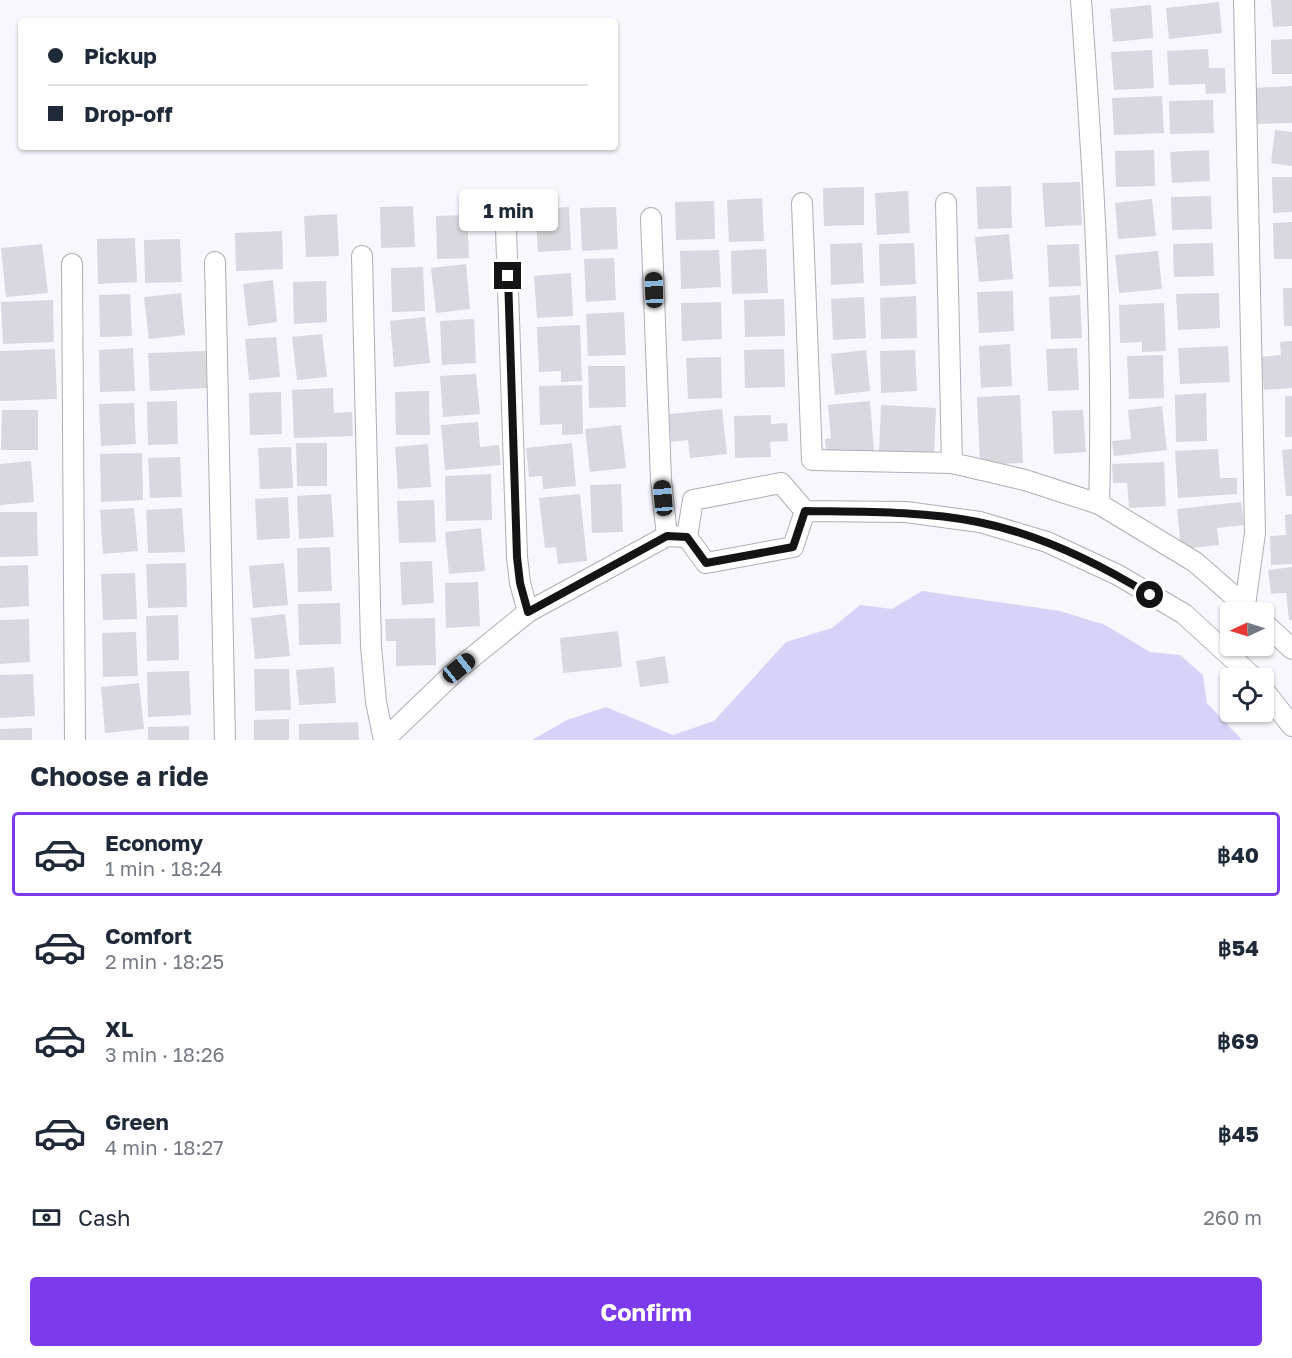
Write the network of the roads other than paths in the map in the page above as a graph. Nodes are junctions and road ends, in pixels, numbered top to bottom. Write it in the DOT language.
graph roads {
  1 [pos="1081,0"];
  2 [pos="1244,0"];
  3 [pos="946,202"];
  4 [pos="802,203"];
  5 [pos="651,218"];
  6 [pos="506,229"];
  7 [pos="362,256"];
  8 [pos="215,262"];
  9 [pos="72,264"];
  10 [pos="952,463"];
  11 [pos="1099,504"];
  12 [pos="805,511"];
  13 [pos="667,536"];
  14 [pos="687,537"];
  15 [pos="1240,602"];
  16 [pos="1249,602"];
  17 [pos="528,612"];
  18 [pos="1274,632"];
  19 [pos="1292,649"];
  20 [pos="1243,668"];
  21 [pos="1274,703"];
  22 [pos="1292,726"];
  23 [pos="75,740"];
  24 [pos="225,740"];
  25 [pos="384,740"];
  1 -- 11 [label="street"];
  2 -- 16 [label="street"];
  3 -- 10 [label="street"];
  4 -- 10 [label="street"];
  5 -- 13 [label="street"];
  6 -- 17 [label="street"];
  7 -- 25 [label="street"];
  8 -- 24 [label="street"];
  9 -- 23 [label="street"];
  10 -- 11 [label="street"];
  11 -- 15 [label="street"];
  12 -- 14 [label="street"];
  12 -- 14 [label="street"];
  12 -- 20 [label="street"];
  13 -- 14 [label="street"];
  13 -- 17 [label="street"];
  17 -- 25 [label="street"];
  18 -- 19 [label="street"];
  21 -- 22 [label="street"];
}
